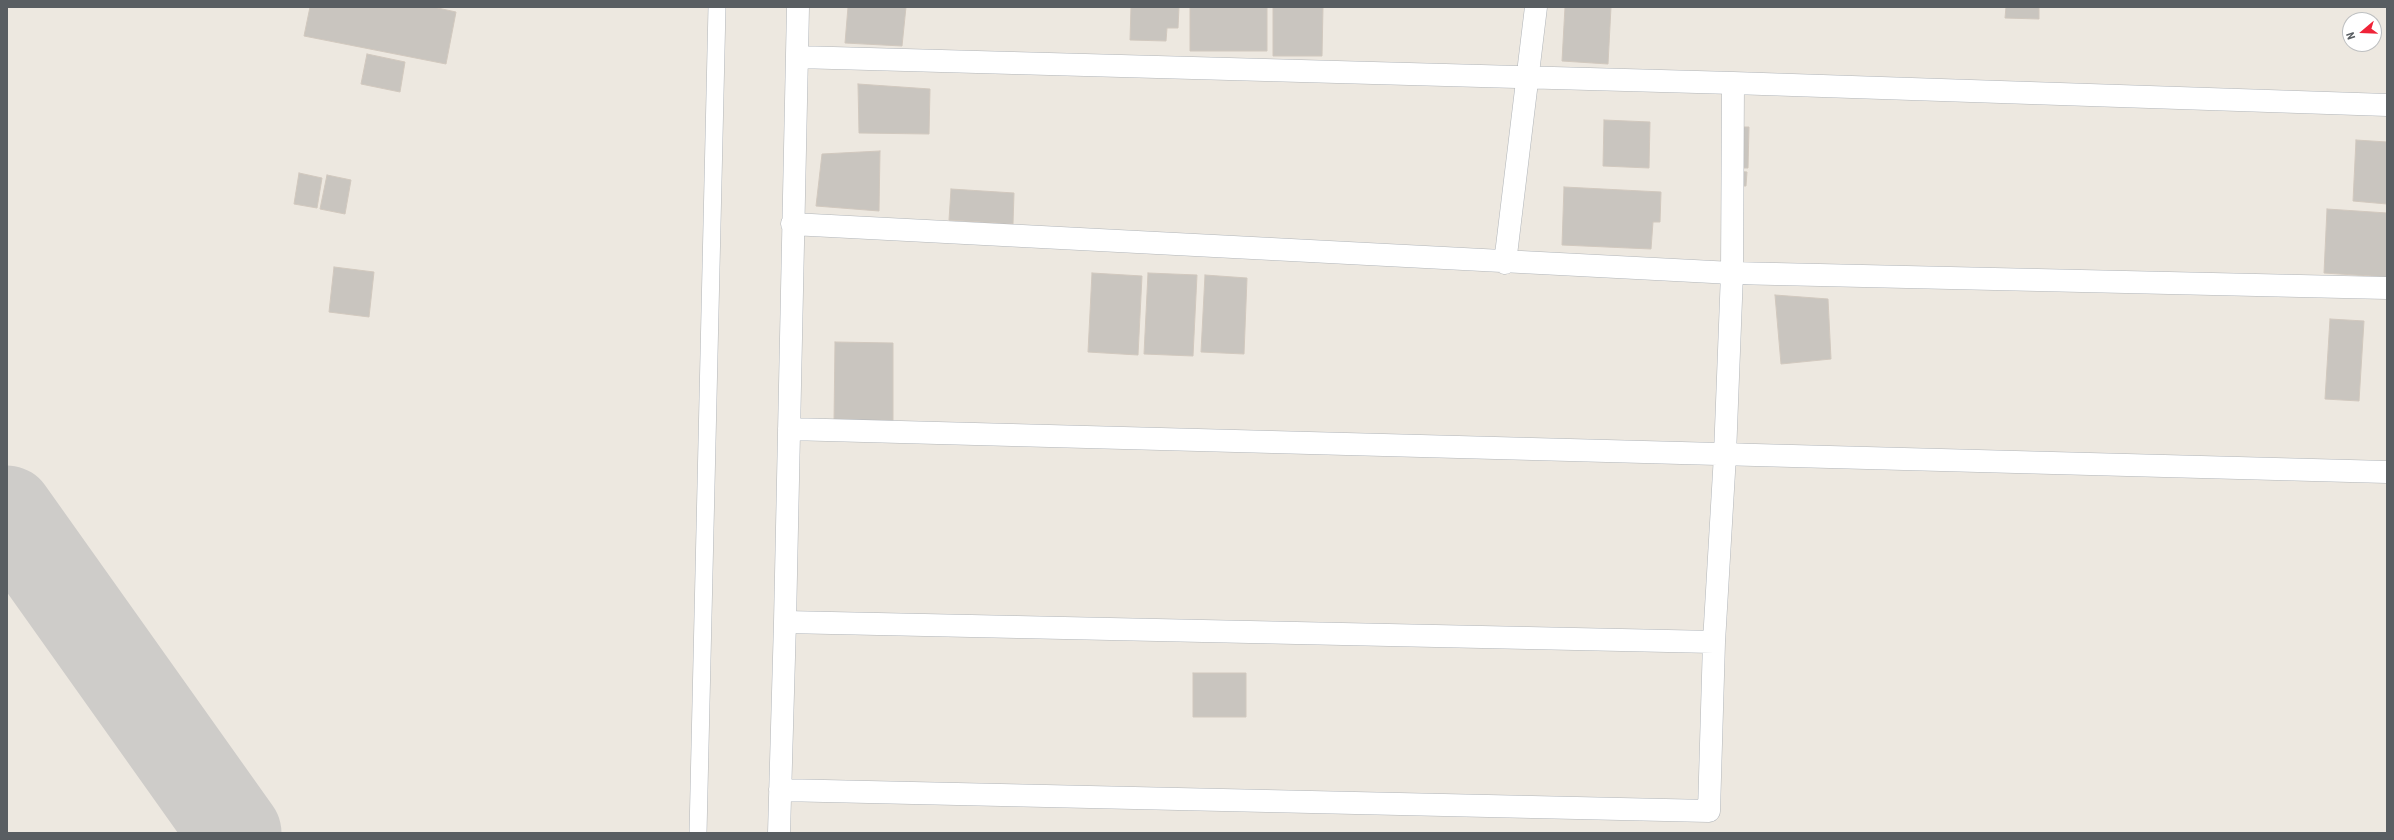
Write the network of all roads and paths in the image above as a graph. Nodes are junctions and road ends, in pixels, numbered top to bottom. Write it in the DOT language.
graph roads {
  1 [pos="717,7"];
  2 [pos="798,7"];
  3 [pos="1536,7"];
  4 [pos="797,58"];
  5 [pos="1528,79"];
  6 [pos="1733,83"];
  7 [pos="2387,105"];
  8 [pos="792,224"];
  9 [pos="1505,263"];
  10 [pos="1732,273"];
  11 [pos="2387,288"];
  12 [pos="789,429"];
  13 [pos="1726,455"];
  14 [pos="2387,472"];
  15 [pos="785,622"];
  16 [pos="1714,642"];
  17 [pos="780,790"];
  18 [pos="698,833"];
  19 [pos="778,833"];
  1 -- 18 [label="lane"];
  2 -- 4 [label="street"];
  3 -- 5 [label="street"];
  4 -- 5 [label="street"];
  4 -- 8 [label="street"];
  5 -- 6 [label="street"];
  5 -- 9 [label="street"];
  6 -- 7 [label="street"];
  6 -- 10 [label="street"];
  8 -- 9 [label="street"];
  8 -- 12 [label="street"];
  9 -- 10 [label="street"];
  10 -- 11 [label="street"];
  10 -- 13 [label="street"];
  12 -- 13 [label="street"];
  12 -- 15 [label="street"];
  13 -- 14 [label="street"];
  13 -- 16 [label="street"];
  15 -- 16 [label="street"];
  15 -- 17 [label="street"];
  16 -- 17 [label="street"];
  17 -- 19 [label="street"];
}
